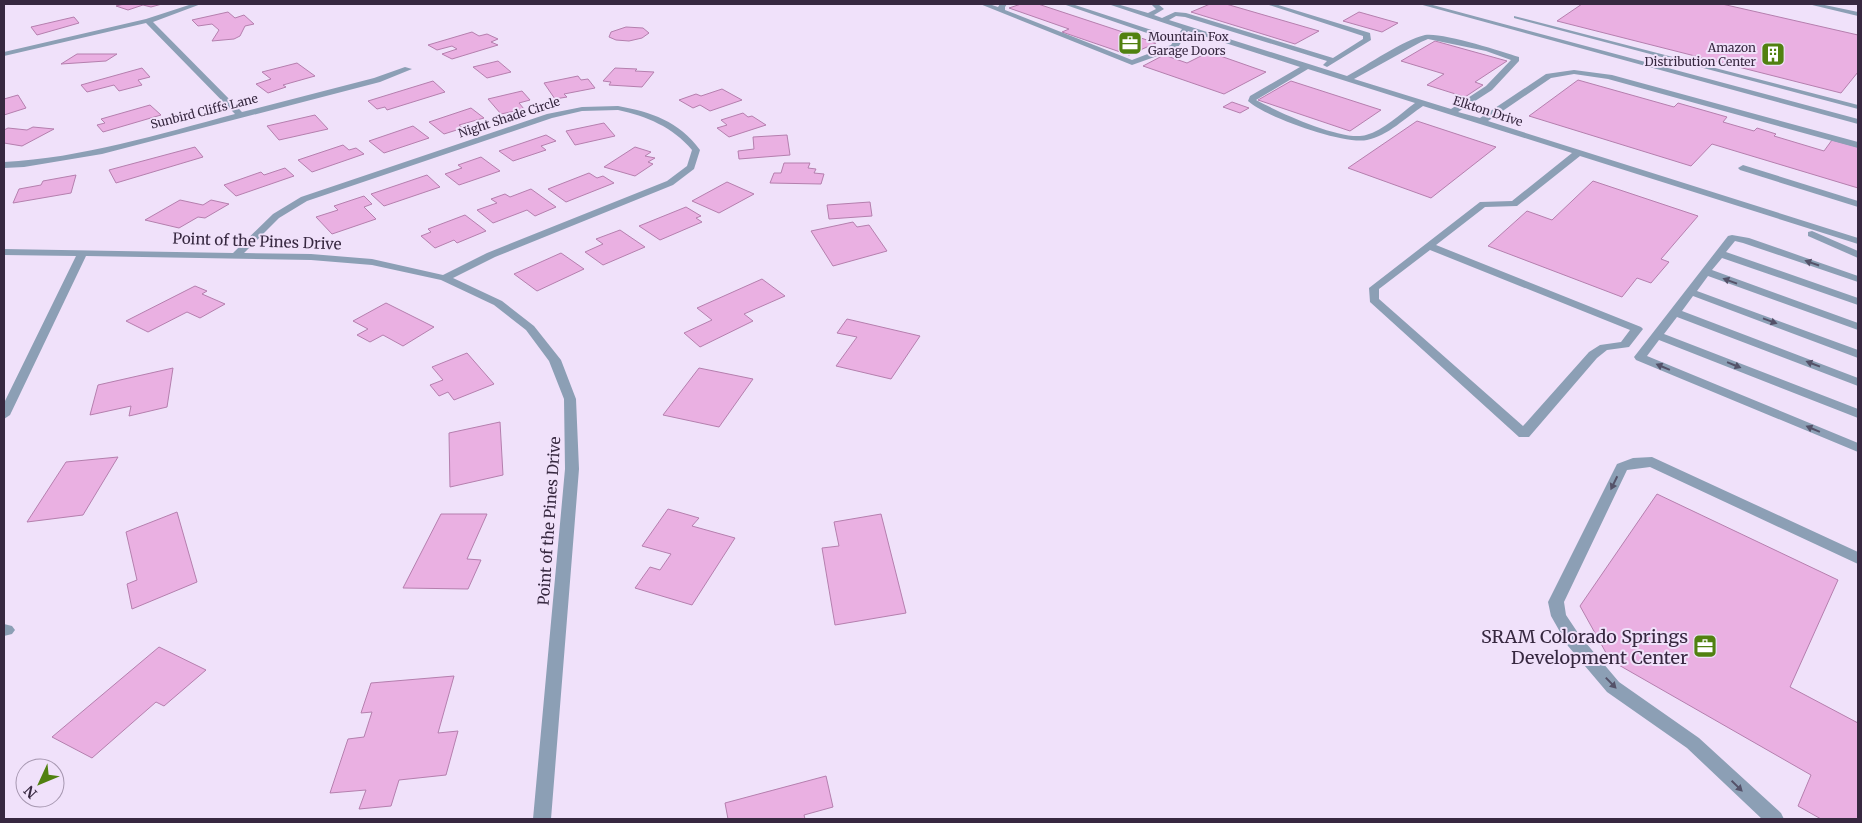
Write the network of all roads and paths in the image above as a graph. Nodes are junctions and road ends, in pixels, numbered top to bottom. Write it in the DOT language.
graph roads {
  1 [pos="198,4"];
  2 [pos="983,4"];
  3 [pos="1066,4"];
  4 [pos="1111,4"];
  5 [pos="1154,4"];
  6 [pos="1269,4"];
  7 [pos="1422,4"];
  8 [pos="1811,4"];
  9 [pos="1003,7"];
  10 [pos="1858,14"];
  11 [pos="1148,16"];
  12 [pos="1516,17"];
  13 [pos="1163,20"];
  14 [pos="148,21"];
  15 [pos="1186,28"];
  16 [pos="1177,41"];
  17 [pos="4,54"];
  18 [pos="1334,60"];
  19 [pos="1307,66"];
  20 [pos="408,69"];
  21 [pos="1318,70"];
  22 [pos="1348,79"];
  23 [pos="1421,103"];
  24 [pos="1858,107"];
  25 [pos="1452,112"];
  26 [pos="240,115"];
  27 [pos="1480,122"];
  28 [pos="1858,122"];
  29 [pos="1858,145"];
  30 [pos="1578,153"];
  31 [pos="4,165"];
  32 [pos="1744,168"];
  33 [pos="1674,184"];
  34 [pos="1858,204"];
  35 [pos="1858,241"];
  36 [pos="1428,245"];
  37 [pos="4,252"];
  38 [pos="83,252"];
  39 [pos="1721,254"];
  40 [pos="236,255"];
  41 [pos="1858,255"];
  42 [pos="1707,272"];
  43 [pos="444,278"];
  44 [pos="1858,280"];
  45 [pos="1691,292"];
  46 [pos="1858,302"];
  47 [pos="1675,312"];
  48 [pos="1858,327"];
  49 [pos="1656,334"];
  50 [pos="1858,354"];
  51 [pos="1858,382"];
  52 [pos="1858,414"];
  53 [pos="4,416"];
  54 [pos="1858,448"];
  55 [pos="1858,558"];
  56 [pos="542,819"];
  57 [pos="1775,819"];
  1 -- 14 [label="street"];
  2 -- 9 [label="street"];
  3 -- 16 [label="street"];
  4 -- 11 [label="street, Elkton Drive"];
  5 -- 11 [label="street"];
  6 -- 18 [label="street"];
  7 -- 28 [label="street"];
  8 -- 10 [label="street"];
  9 -- 16 [label="street"];
  11 -- 13 [label="street, Elkton Drive"];
  12 -- 24 [label="street"];
  13 -- 15 [label="street, Elkton Drive"];
  13 -- 18 [label="street"];
  14 -- 17 [label="street"];
  14 -- 26 [label="street"];
  15 -- 16 [label="street"];
  15 -- 19 [label="street, Elkton Drive"];
  18 -- 21 [label="street"];
  19 -- 21 [label="street, Elkton Drive"];
  19 -- 23 [label="street"];
  20 -- 26 [label="street, Sunbird Cliffs Lane"];
  21 -- 22 [label="street, Elkton Drive"];
  22 -- 23 [label="street, Elkton Drive"];
  22 -- 25 [label="street"];
  23 -- 25 [label="street, Elkton Drive"];
  25 -- 27 [label="street, Elkton Drive"];
  26 -- 31 [label="street, Sunbird Cliffs Lane"];
  27 -- 29 [label="street"];
  27 -- 30 [label="street, Elkton Drive"];
  30 -- 33 [label="street, Elkton Drive"];
  30 -- 36 [label="street"];
  32 -- 34 [label="street"];
  33 -- 35 [label="street, Elkton Drive"];
  33 -- 41 [label="street"];
  36 -- 36 [label="street"];
  37 -- 38 [label="street, Point of the Pines Drive"];
  38 -- 40 [label="street, Point of the Pines Drive"];
  38 -- 53 [label="street"];
  39 -- 42 [label="street"];
  44 -- 39 [label="street, one-way"];
  39 -- 46 [label="street"];
  40 -- 43 [label="street, Point of the Pines Drive"];
  40 -- 43 [label="street, Night Shade Circle"];
  42 -- 45 [label="street"];
  48 -- 42 [label="street, one-way"];
  43 -- 56 [label="street, Point of the Pines Drive"];
  45 -- 47 [label="street"];
  45 -- 50 [label="street, one-way"];
  47 -- 49 [label="street"];
  51 -- 47 [label="street, one-way"];
  49 -- 52 [label="street, one-way"];
  54 -- 49 [label="street, one-way"];
  55 -- 57 [label="street, one-way"];
}
